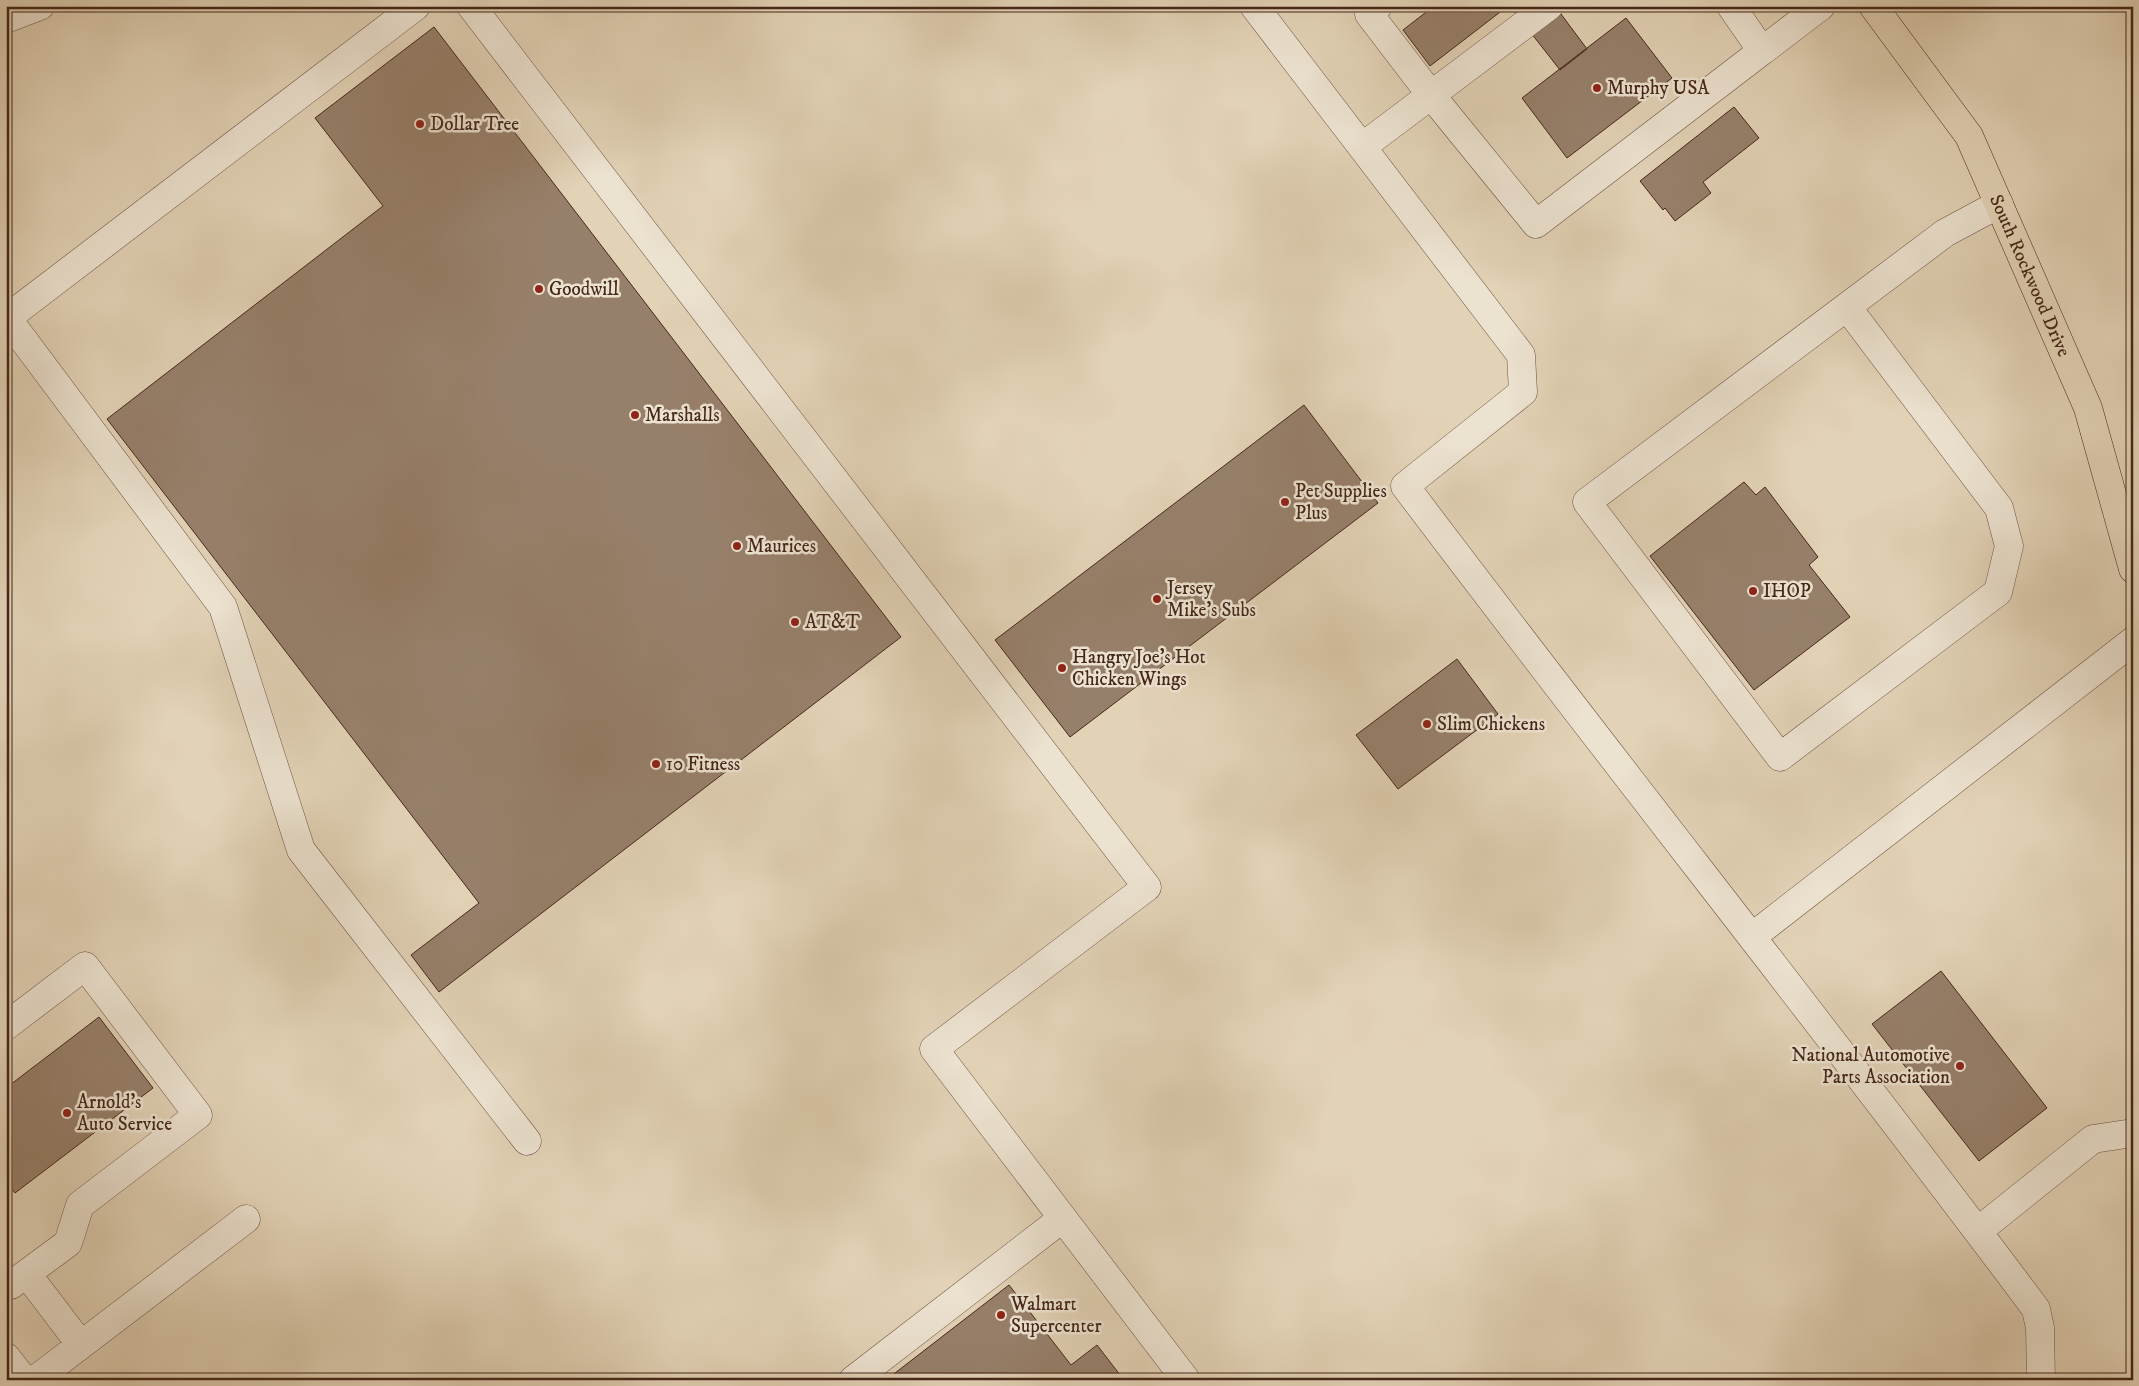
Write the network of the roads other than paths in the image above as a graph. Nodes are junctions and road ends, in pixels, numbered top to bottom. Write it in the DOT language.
graph roads {
  1 [pos="40,6"];
  2 [pos="416,6"];
  3 [pos="471,6"];
  4 [pos="1254,6"];
  5 [pos="1378,6"];
  6 [pos="1549,6"];
  7 [pos="1730,6"];
  8 [pos="1821,6"];
  9 [pos="1873,6"];
  10 [pos="6,19"];
  11 [pos="1762,51"];
  12 [pos="1431,95"];
  13 [pos="1362,147"];
  14 [pos="1998,204"];
  15 [pos="1847,307"];
  16 [pos="2133,570"];
  17 [pos="2133,641"];
  18 [pos="1753,936"];
  19 [pos="6,1026"];
  20 [pos="2133,1133"];
  21 [pos="527,1141"];
  22 [pos="246,1218"];
  23 [pos="1063,1218"];
  24 [pos="1978,1231"];
  25 [pos="17,1276"];
  26 [pos="81,1344"];
  27 [pos="6,1357"];
  28 [pos="24,1380"];
  29 [pos="35,1380"];
  30 [pos="853,1380"];
  31 [pos="1186,1380"];
  32 [pos="2041,1380"];
  1 -- 10 [label="street"];
  2 -- 21 [label="street"];
  3 -- 23 [label="street"];
  4 -- 13 [label="street"];
  5 -- 12 [label="street"];
  6 -- 12 [label="street"];
  7 -- 11 [label="street"];
  8 -- 11 [label="street"];
  9 -- 14 [label="main road, South Rockwood Drive"];
  11 -- 12 [label="street"];
  12 -- 13 [label="street"];
  13 -- 18 [label="street"];
  14 -- 15 [label="street"];
  14 -- 16 [label="main road, South Rockwood Drive"];
  15 -- 15 [label="street"];
  17 -- 18 [label="street"];
  18 -- 24 [label="street"];
  19 -- 25 [label="street"];
  20 -- 24 [label="street"];
  22 -- 26 [label="street"];
  23 -- 30 [label="street"];
  23 -- 31 [label="street"];
  24 -- 32 [label="street"];
  25 -- 26 [label="street"];
  26 -- 29 [label="street"];
  27 -- 28 [label="street"];
}
